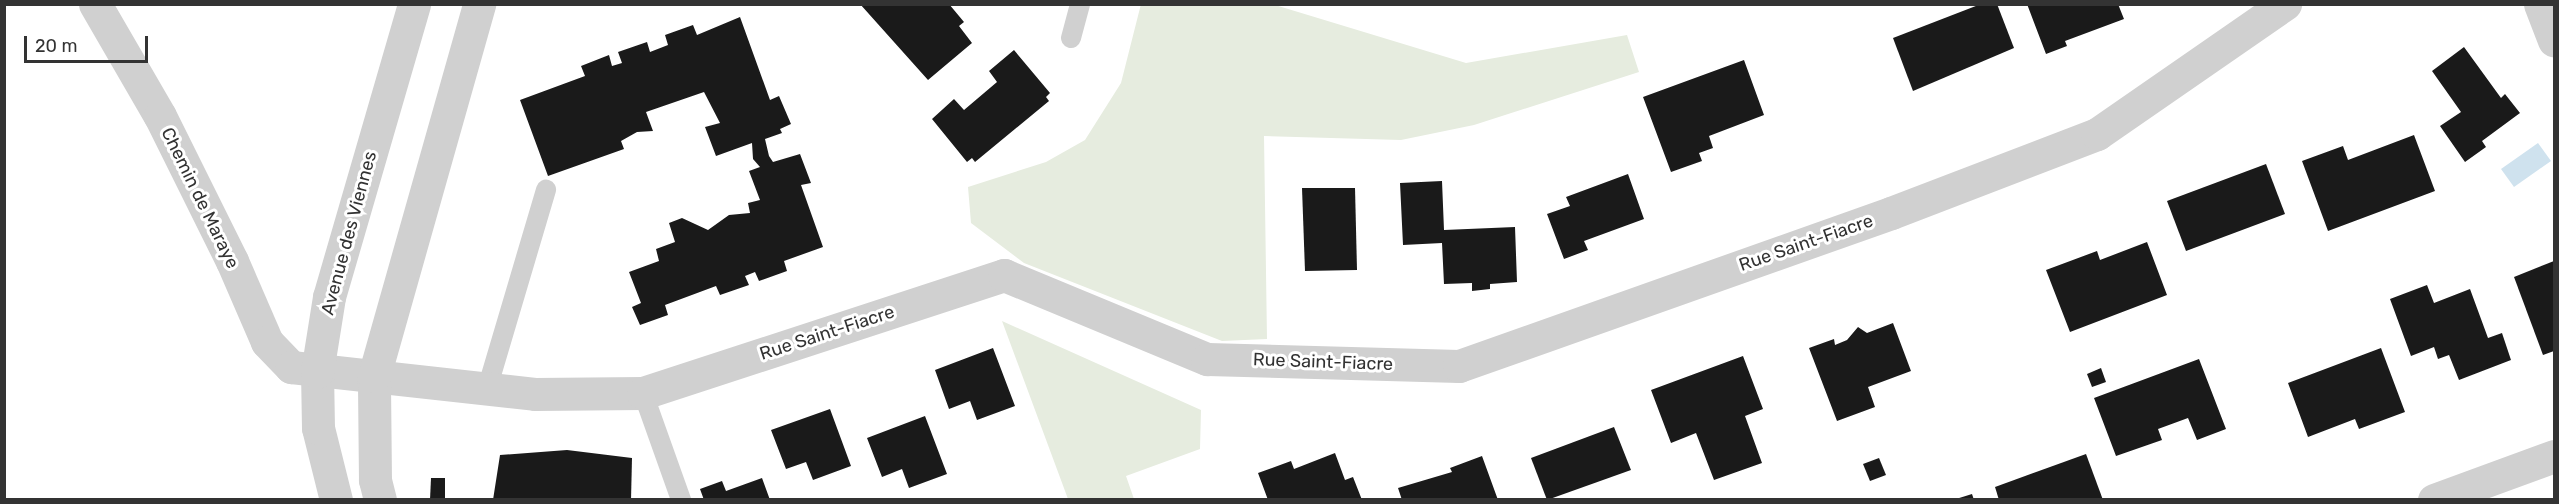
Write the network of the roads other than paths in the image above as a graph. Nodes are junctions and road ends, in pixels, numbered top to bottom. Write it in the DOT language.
graph roads {
  1 [pos="95,4"];
  2 [pos="414,4"];
  3 [pos="479,4"];
  4 [pos="1080,4"];
  5 [pos="2285,4"];
  6 [pos="2540,4"];
  7 [pos="1071,38"];
  8 [pos="2554,40"];
  9 [pos="546,190"];
  10 [pos="317,372"];
  11 [pos="374,375"];
  12 [pos="487,389"];
  13 [pos="643,393"];
  14 [pos="2554,456"];
  15 [pos="336,500"];
  16 [pos="380,500"];
  17 [pos="681,500"];
  18 [pos="2434,500"];
  1 -- 10 [label="street, Chemin de Maraye"];
  2 -- 10 [label="street, Avenue des Viennes"];
  3 -- 11 [label="street"];
  4 -- 7 [label="lane"];
  5 -- 13 [label="street, Rue Saint-Fiacre"];
  6 -- 8 [label="street"];
  9 -- 12 [label="lane"];
  10 -- 11 [label="street, Rue Saint-Fiacre"];
  10 -- 15 [label="street, Avenue des Viennes"];
  11 -- 12 [label="street, Rue Saint-Fiacre"];
  11 -- 16 [label="street"];
  12 -- 13 [label="street, Rue Saint-Fiacre"];
  13 -- 17 [label="lane"];
  14 -- 18 [label="street"];
}
